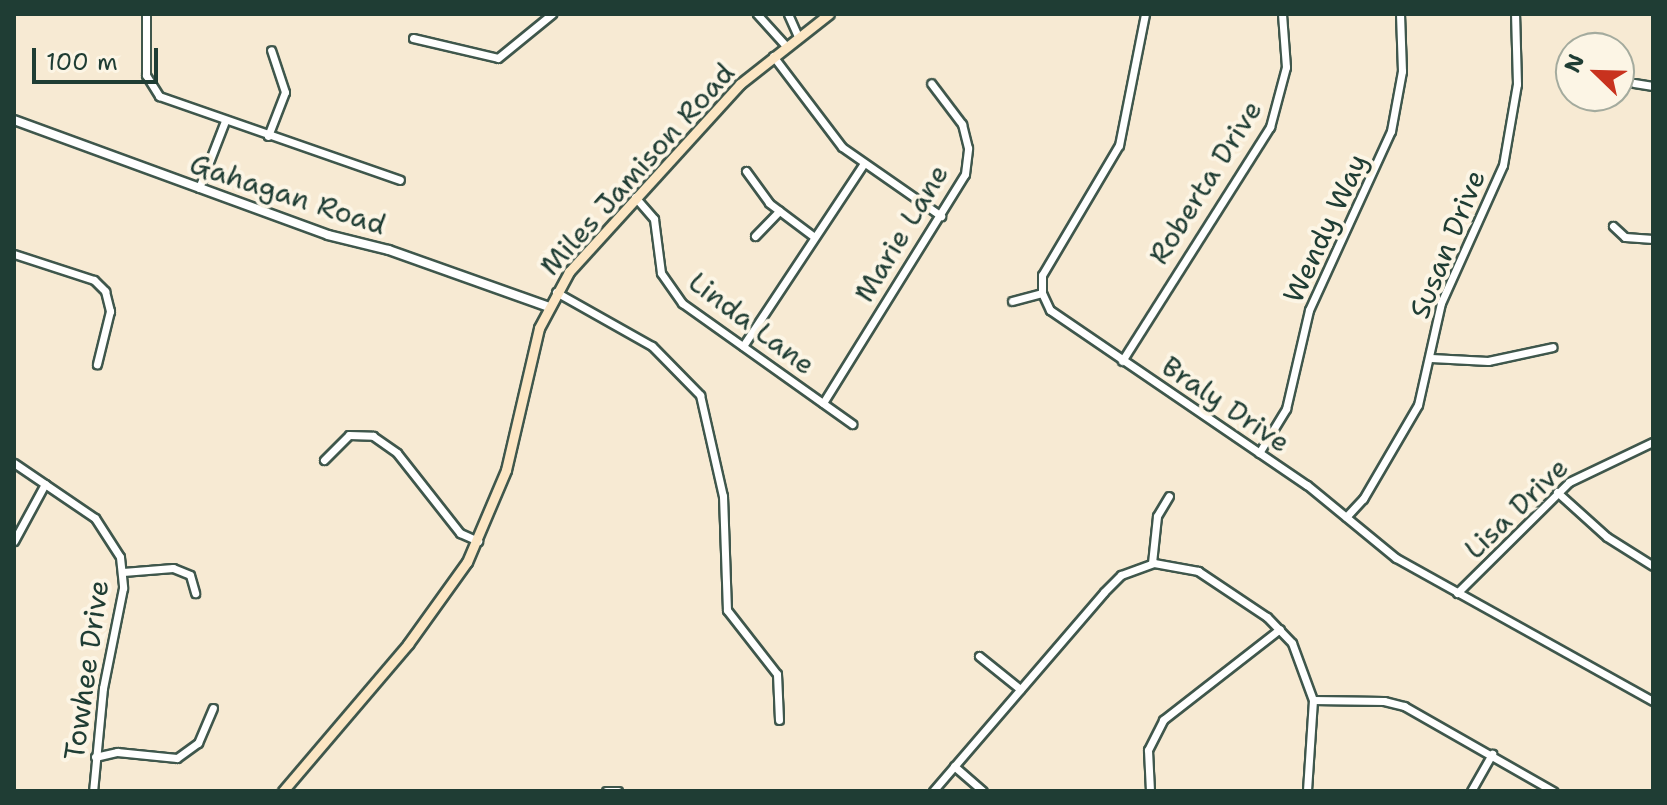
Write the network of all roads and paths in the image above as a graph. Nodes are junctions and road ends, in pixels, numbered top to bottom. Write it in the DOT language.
graph roads {
  1 [pos="146,14"];
  2 [pos="552,14"];
  3 [pos="757,14"];
  4 [pos="788,14"];
  5 [pos="829,14"];
  6 [pos="1145,14"];
  7 [pos="1282,14"];
  8 [pos="1400,14"];
  9 [pos="1515,14"];
  10 [pos="798,36"];
  11 [pos="413,38"];
  12 [pos="786,46"];
  13 [pos="271,50"];
  14 [pos="773,56"];
  15 [pos="931,83"];
  16 [pos="14,120"];
  17 [pos="225,121"];
  18 [pos="268,136"];
  19 [pos="864,163"];
  20 [pos="746,171"];
  21 [pos="400,180"];
  22 [pos="199,188"];
  23 [pos="635,197"];
  24 [pos="779,211"];
  25 [pos="941,216"];
  26 [pos="1613,226"];
  27 [pos="755,236"];
  28 [pos="813,236"];
  29 [pos="1653,239"];
  30 [pos="14,254"];
  31 [pos="556,292"];
  32 [pos="1042,293"];
  33 [pos="1012,301"];
  34 [pos="549,307"];
  35 [pos="743,346"];
  36 [pos="1553,347"];
  37 [pos="1431,358"];
  38 [pos="1122,361"];
  39 [pos="97,364"];
  40 [pos="823,403"];
  41 [pos="852,424"];
  42 [pos="1653,442"];
  43 [pos="1259,453"];
  44 [pos="324,460"];
  45 [pos="14,463"];
  46 [pos="45,484"];
  47 [pos="1557,492"];
  48 [pos="1169,496"];
  49 [pos="1346,517"];
  50 [pos="14,541"];
  51 [pos="478,541"];
  52 [pos="1152,563"];
  53 [pos="1653,566"];
  54 [pos="123,572"];
  55 [pos="195,593"];
  56 [pos="1457,593"];
  57 [pos="1280,629"];
  58 [pos="979,656"];
  59 [pos="1020,689"];
  60 [pos="1313,700"];
  61 [pos="1653,701"];
  62 [pos="213,708"];
  63 [pos="779,720"];
  64 [pos="1492,754"];
  65 [pos="95,757"];
  66 [pos="954,766"];
  67 [pos="93,791"];
  68 [pos="283,791"];
  69 [pos="606,791"];
  70 [pos="618,791"];
  71 [pos="933,791"];
  72 [pos="983,791"];
  73 [pos="1150,791"];
  74 [pos="1307,791"];
  75 [pos="1471,791"];
  76 [pos="1553,791"];
  1 -- 17 [label="street"];
  2 -- 11 [label="street"];
  3 -- 12 [label="street"];
  4 -- 10 [label="street"];
  5 -- 10 [label="main road, Miles Jamison Road"];
  6 -- 32 [label="street"];
  7 -- 38 [label="street, Roberta Drive"];
  8 -- 43 [label="street, Wendy Way"];
  9 -- 37 [label="street, Susan Drive"];
  10 -- 12 [label="main road, Miles Jamison Road"];
  12 -- 14 [label="main road, Miles Jamison Road"];
  13 -- 18 [label="street"];
  14 -- 19 [label="street"];
  14 -- 23 [label="main road, Miles Jamison Road"];
  15 -- 25 [label="street, Marie Lane"];
  16 -- 22 [label="street, Gahagan Road"];
  17 -- 18 [label="street"];
  17 -- 22 [label="street"];
  18 -- 21 [label="street"];
  19 -- 25 [label="street"];
  19 -- 28 [label="street"];
  20 -- 24 [label="street"];
  22 -- 34 [label="street, Gahagan Road"];
  23 -- 31 [label="main road, Miles Jamison Road"];
  23 -- 35 [label="street, Linda Lane"];
  24 -- 27 [label="street"];
  24 -- 28 [label="street"];
  25 -- 40 [label="street, Marie Lane"];
  26 -- 29 [label="street"];
  28 -- 35 [label="street"];
  30 -- 39 [label="street"];
  31 -- 34 [label="main road, Miles Jamison Road"];
  31 -- 63 [label="street"];
  32 -- 33 [label="street"];
  32 -- 38 [label="street, Braly Drive"];
  34 -- 51 [label="main road, Miles Jamison Road"];
  35 -- 40 [label="street, Linda Lane"];
  36 -- 37 [label="street"];
  37 -- 49 [label="street, Susan Drive"];
  38 -- 43 [label="street, Braly Drive"];
  40 -- 41 [label="street, Linda Lane"];
  42 -- 47 [label="street, Lisa Drive"];
  43 -- 49 [label="street, Braly Drive"];
  44 -- 51 [label="street"];
  45 -- 46 [label="street, Towhee Drive"];
  46 -- 50 [label="street"];
  46 -- 54 [label="street, Towhee Drive"];
  47 -- 53 [label="street"];
  47 -- 56 [label="street, Lisa Drive"];
  48 -- 52 [label="street"];
  49 -- 56 [label="street, Braly Drive"];
  51 -- 68 [label="main road, Miles Jamison Road"];
  52 -- 57 [label="street"];
  52 -- 59 [label="street"];
  54 -- 55 [label="street"];
  54 -- 65 [label="street, Towhee Drive"];
  56 -- 61 [label="street, Braly Drive"];
  57 -- 60 [label="street"];
  57 -- 73 [label="street"];
  58 -- 59 [label="street"];
  59 -- 66 [label="street"];
  60 -- 64 [label="street"];
  60 -- 74 [label="street"];
  62 -- 65 [label="street"];
  64 -- 75 [label="street"];
  64 -- 76 [label="street"];
  65 -- 67 [label="street, Towhee Drive"];
  66 -- 71 [label="street"];
  66 -- 72 [label="street"];
  69 -- 70 [label="street"];
}
